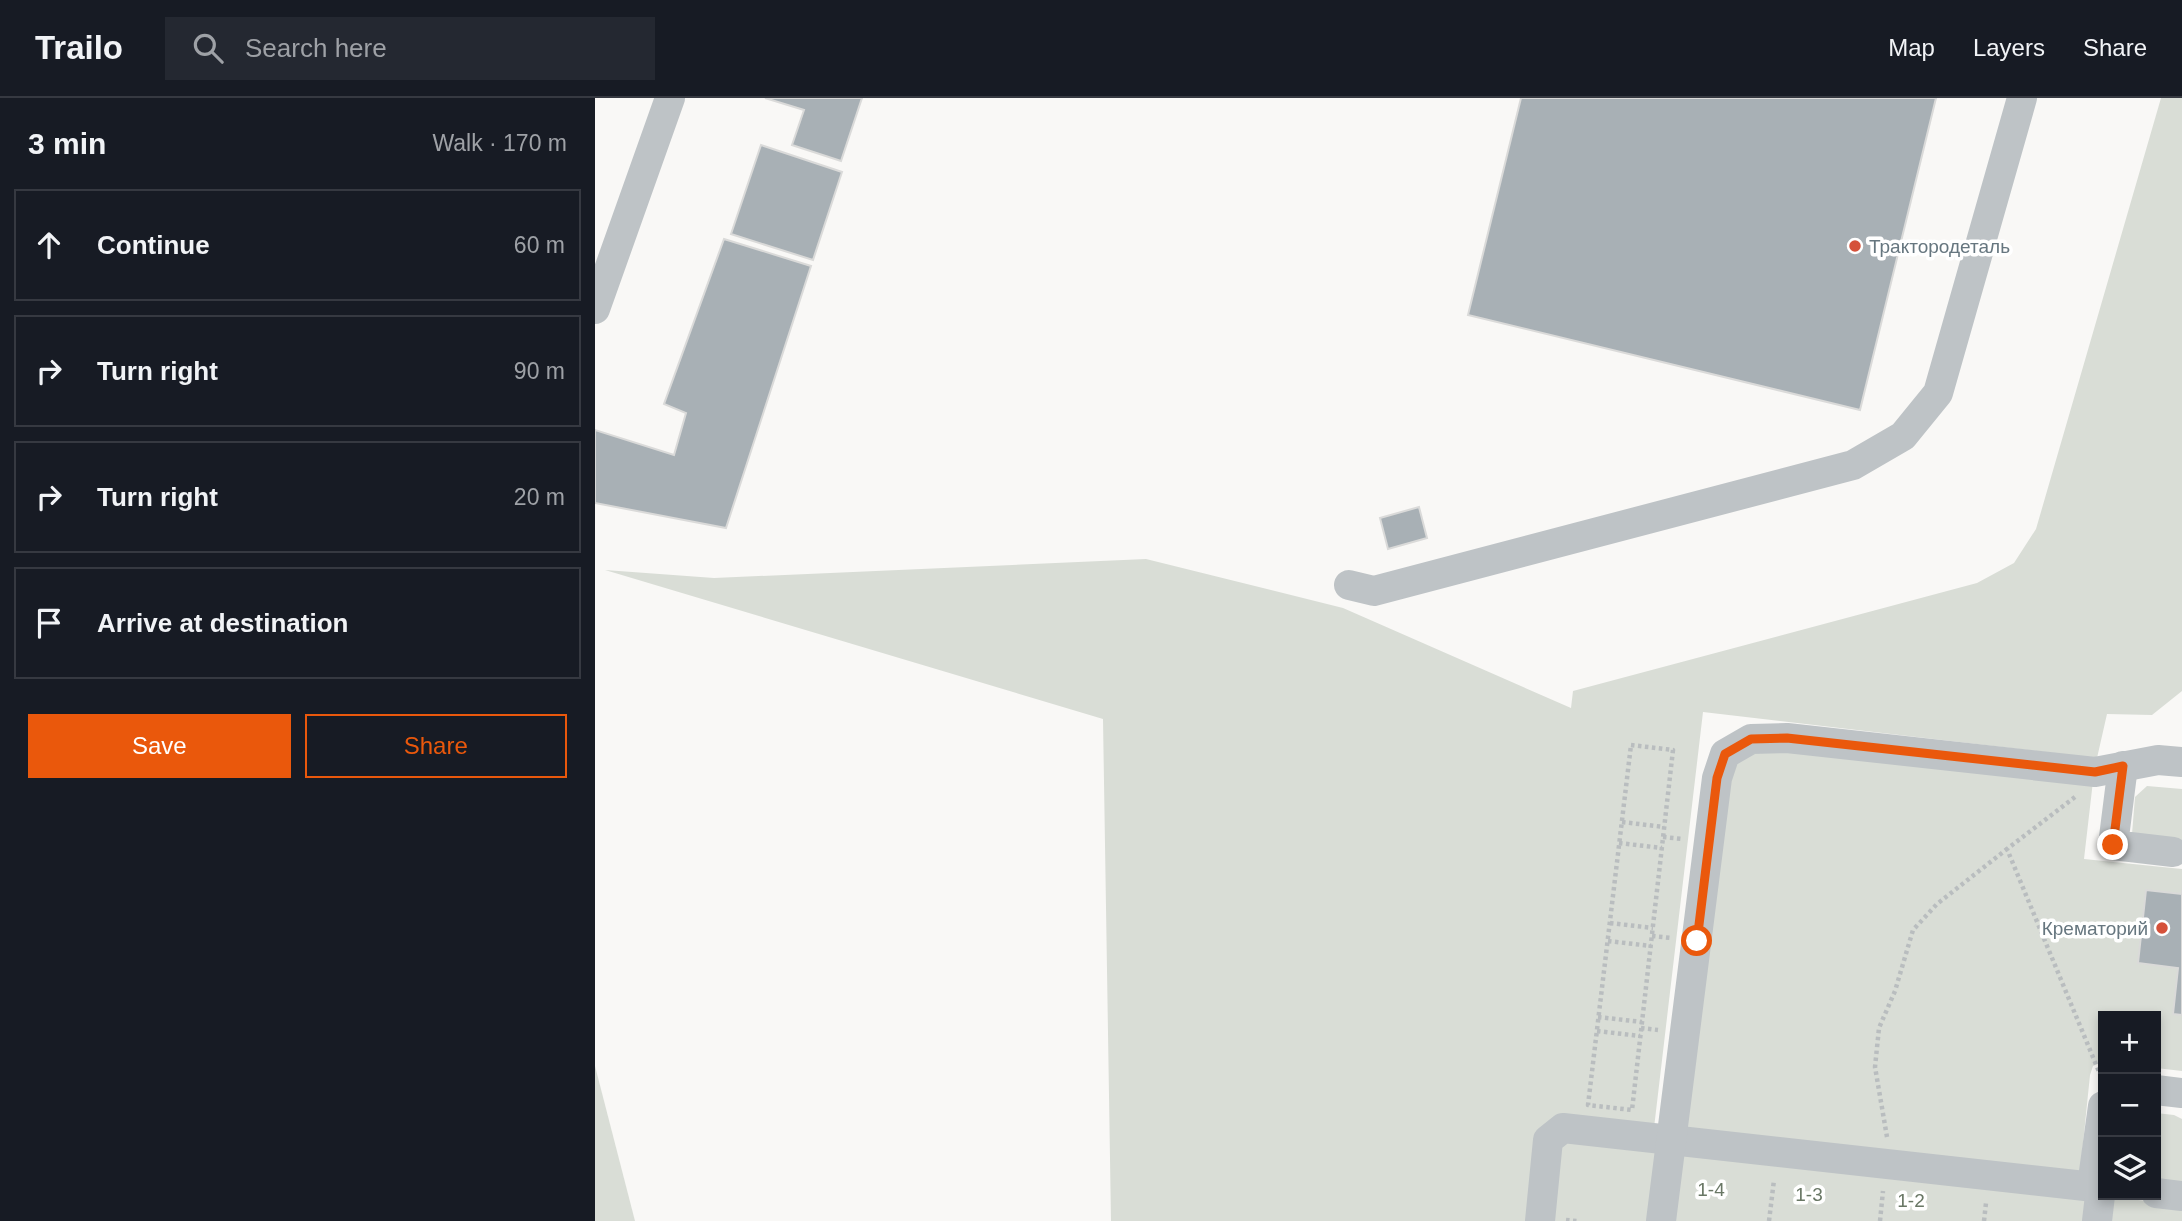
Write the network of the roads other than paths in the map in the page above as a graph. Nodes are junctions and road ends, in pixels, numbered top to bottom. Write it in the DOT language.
graph roads {
  1 [pos="670,98"];
  2 [pos="2022,98"];
  3 [pos="595,309"];
  4 [pos="1349,584"];
  5 [pos="2182,762"];
  6 [pos="2109,769"];
  7 [pos="2173,852"];
  8 [pos="2161,1091"];
  9 [pos="2182,1093"];
  10 [pos="1672,1140"];
  11 [pos="2098,1187"];
  12 [pos="2161,1194"];
  13 [pos="2182,1196"];
  14 [pos="2098,1200"];
  15 [pos="1540,1221"];
  16 [pos="1661,1221"];
  17 [pos="2097,1221"];
  1 -- 3 [label="lane"];
  2 -- 4 [label="lane"];
  5 -- 6 [label="lane"];
  6 -- 7 [label="lane"];
  6 -- 10 [label="lane"];
  8 -- 9 [label="lane"];
  10 -- 11 [label="lane"];
  10 -- 15 [label="lane"];
  10 -- 16 [label="lane"];
  12 -- 13 [label="lane"];
  14 -- 17 [label="lane"];
}
